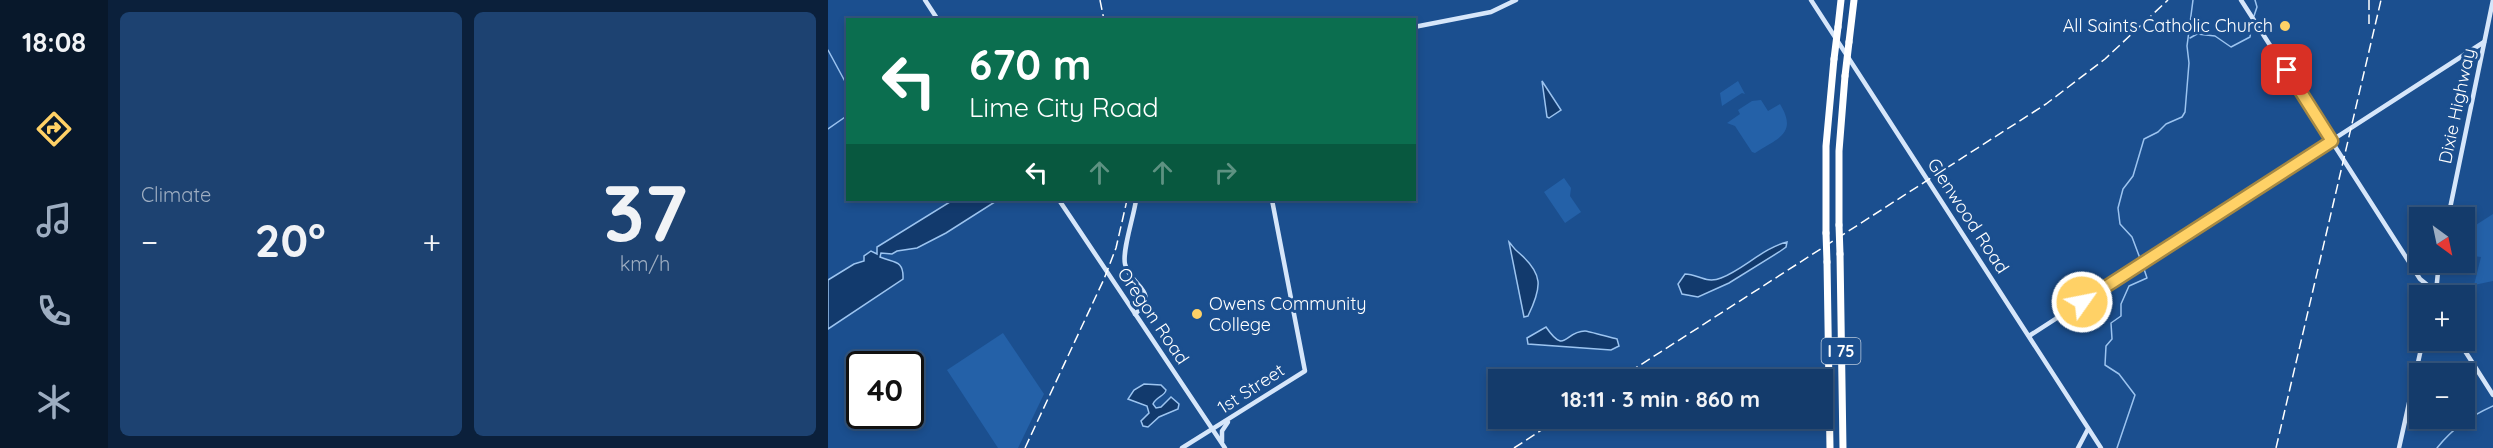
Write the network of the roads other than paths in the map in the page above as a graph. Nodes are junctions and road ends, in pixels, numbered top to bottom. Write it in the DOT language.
graph roads {
  1 [pos="925,0"];
  2 [pos="1516,0"];
  3 [pos="1811,0"];
  4 [pos="1854,0"];
  5 [pos="2241,0"];
  6 [pos="2493,0"];
  7 [pos="1840,3"];
  8 [pos="937,18"];
  9 [pos="1416,27"];
  10 [pos="2484,42"];
  11 [pos="2332,141"];
  12 [pos="1060,201"];
  13 [pos="1136,201"];
  14 [pos="1272,201"];
  15 [pos="2450,207"];
  16 [pos="2437,273"];
  17 [pos="2437,280"];
  18 [pos="2426,285"];
  19 [pos="2433,285"];
  20 [pos="2435,285"];
  21 [pos="1135,314"];
  22 [pos="2029,336"];
  23 [pos="2421,351"];
  24 [pos="2465,351"];
  25 [pos="2493,395"];
  26 [pos="1231,418"];
  27 [pos="2088,429"];
  28 [pos="1213,431"];
  29 [pos="1224,446"];
  30 [pos="1184,448"];
  31 [pos="1830,448"];
  32 [pos="1843,448"];
  33 [pos="2078,448"];
  34 [pos="2101,448"];
  35 [pos="2399,448"];
  1 -- 8 [label="street"];
  2 -- 9 [label="street"];
  3 -- 22 [label="street, Glenwood Road"];
  4 -- 32 [label="highway, I 75, bridge"];
  5 -- 11 [label="street"];
  6 -- 10 [label="street, Dixie Highway"];
  7 -- 31 [label="highway, I 75, bridge"];
  10 -- 11 [label="street"];
  10 -- 15 [label="street, Dixie Highway"];
  11 -- 18 [label="street"];
  11 -- 22 [label="street"];
  12 -- 21 [label="street, Oregon Road"];
  13 -- 21 [label="street"];
  14 -- 26 [label="street, 1st Street"];
  16 -- 17 [label="street"];
  17 -- 19 [label="street"];
  17 -- 20 [label="street"];
  21 -- 28 [label="street, Oregon Road"];
  22 -- 27 [label="street, Glenwood Road"];
  23 -- 35 [label="street"];
  24 -- 25 [label="street"];
  26 -- 28 [label="street, 1st Street"];
  26 -- 29 [label="street"];
  27 -- 33 [label="street"];
  27 -- 34 [label="street, Glenwood Road"];
  28 -- 29 [label="street, Oregon Road"];
  28 -- 30 [label="street, 1st Street"];
}
